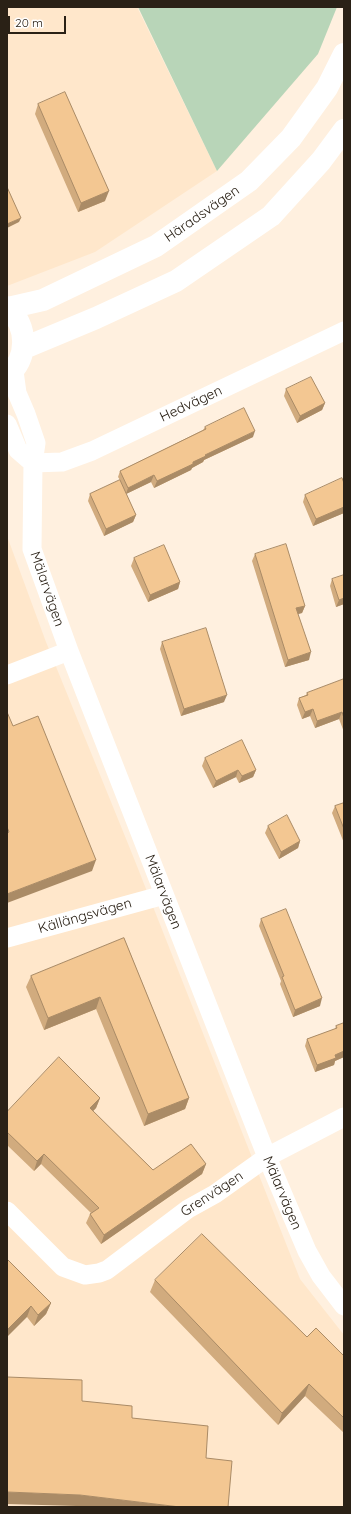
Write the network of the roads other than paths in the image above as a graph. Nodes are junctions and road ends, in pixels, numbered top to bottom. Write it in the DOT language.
graph roads {
  1 [pos="344,54"];
  2 [pos="344,130"];
  3 [pos="8,308"];
  4 [pos="344,331"];
  5 [pos="24,348"];
  6 [pos="10,374"];
  7 [pos="7,424"];
  8 [pos="33,463"];
  9 [pos="69,651"];
  10 [pos="7,675"];
  11 [pos="164,895"];
  12 [pos="7,938"];
  13 [pos="344,1117"];
  14 [pos="267,1157"];
  15 [pos="7,1211"];
  16 [pos="344,1306"];
  1 -- 3 [label="main road, Häradsvägen"];
  2 -- 5 [label="main road"];
  3 -- 5 [label="main road"];
  4 -- 8 [label="street, Hedvägen"];
  5 -- 6 [label="main road"];
  6 -- 8 [label="street, Mälarvägen"];
  7 -- 8 [label="street"];
  8 -- 9 [label="street, Mälarvägen"];
  9 -- 10 [label="street"];
  9 -- 11 [label="street, Mälarvägen"];
  11 -- 12 [label="street, Källängsvägen"];
  11 -- 14 [label="street, Mälarvägen"];
  13 -- 14 [label="street, Grenvägen"];
  14 -- 15 [label="street, Grenvägen"];
  14 -- 16 [label="street, Mälarvägen"];
}
